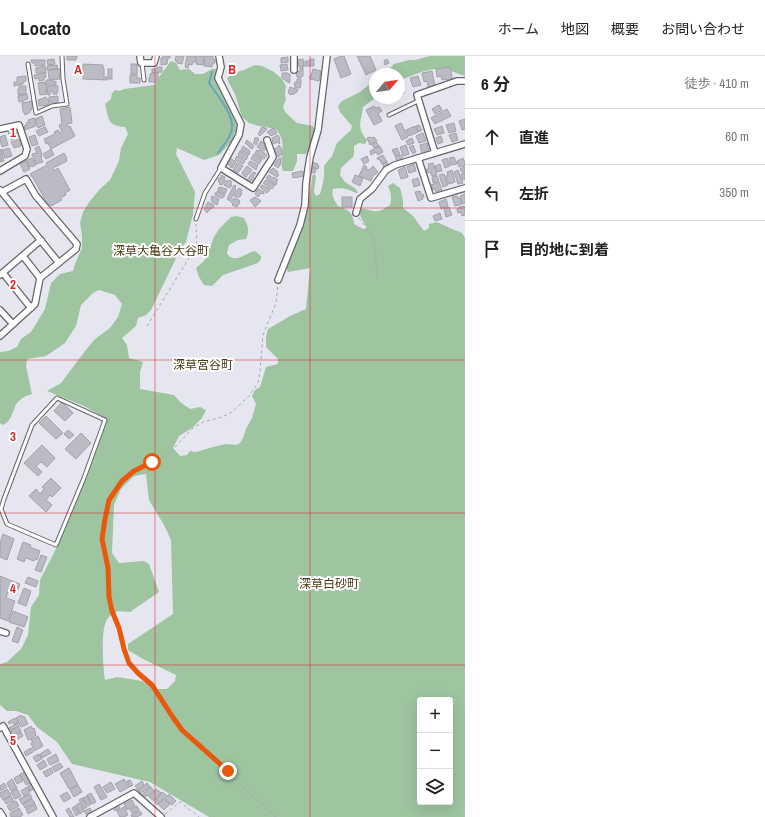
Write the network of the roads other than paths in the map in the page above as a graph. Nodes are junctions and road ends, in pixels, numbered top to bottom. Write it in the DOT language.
graph roads {
  1 [pos="62,56"];
  2 [pos="140,56"];
  3 [pos="156,56"];
  4 [pos="294,56"];
  5 [pos="327,56"];
  6 [pos="220,57"];
  7 [pos="142,63"];
  8 [pos="28,64"];
  9 [pos="294,70"];
  10 [pos="144,80"];
  11 [pos="465,81"];
  12 [pos="418,101"];
  13 [pos="389,115"];
  14 [pos="0,129"];
  15 [pos="268,140"];
  16 [pos="465,144"];
  17 [pos="435,153"];
  18 [pos="418,158"];
  19 [pos="220,168"];
  20 [pos="0,171"];
  21 [pos="465,188"];
  22 [pos="1,191"];
  23 [pos="356,213"];
  24 [pos="196,219"];
  25 [pos="41,240"];
  26 [pos="22,256"];
  27 [pos="59,263"];
  28 [pos="1,274"];
  29 [pos="40,278"];
  30 [pos="278,280"];
  31 [pos="31,308"];
  32 [pos="0,310"];
  33 [pos="13,324"];
  34 [pos="0,336"];
  35 [pos="1,509"];
  36 [pos="0,728"];
  37 [pos="0,812"];
  38 [pos="3,817"];
  39 [pos="53,817"];
  40 [pos="90,817"];
  41 [pos="161,817"];
  1 -- 8 [label="lane"];
  2 -- 7 [label="street"];
  3 -- 7 [label="street"];
  4 -- 9 [label="street"];
  5 -- 30 [label="street"];
  6 -- 19 [label="street"];
  7 -- 10 [label="lane"];
  11 -- 12 [label="street"];
  12 -- 13 [label="lane"];
  12 -- 17 [label="street"];
  14 -- 20 [label="street"];
  15 -- 19 [label="street"];
  16 -- 17 [label="street"];
  17 -- 18 [label="street"];
  18 -- 21 [label="street"];
  18 -- 23 [label="street"];
  19 -- 24 [label="lane"];
  22 -- 25 [label="street"];
  22 -- 27 [label="street"];
  25 -- 26 [label="street"];
  25 -- 27 [label="street"];
  26 -- 28 [label="street"];
  26 -- 29 [label="street"];
  27 -- 29 [label="street"];
  28 -- 31 [label="street"];
  29 -- 31 [label="street"];
  31 -- 33 [label="street"];
  32 -- 33 [label="street"];
  33 -- 34 [label="street"];
  35 -- 35 [label="lane"];
  36 -- 39 [label="street"];
  37 -- 38 [label="street"];
  40 -- 41 [label="street"];
}
